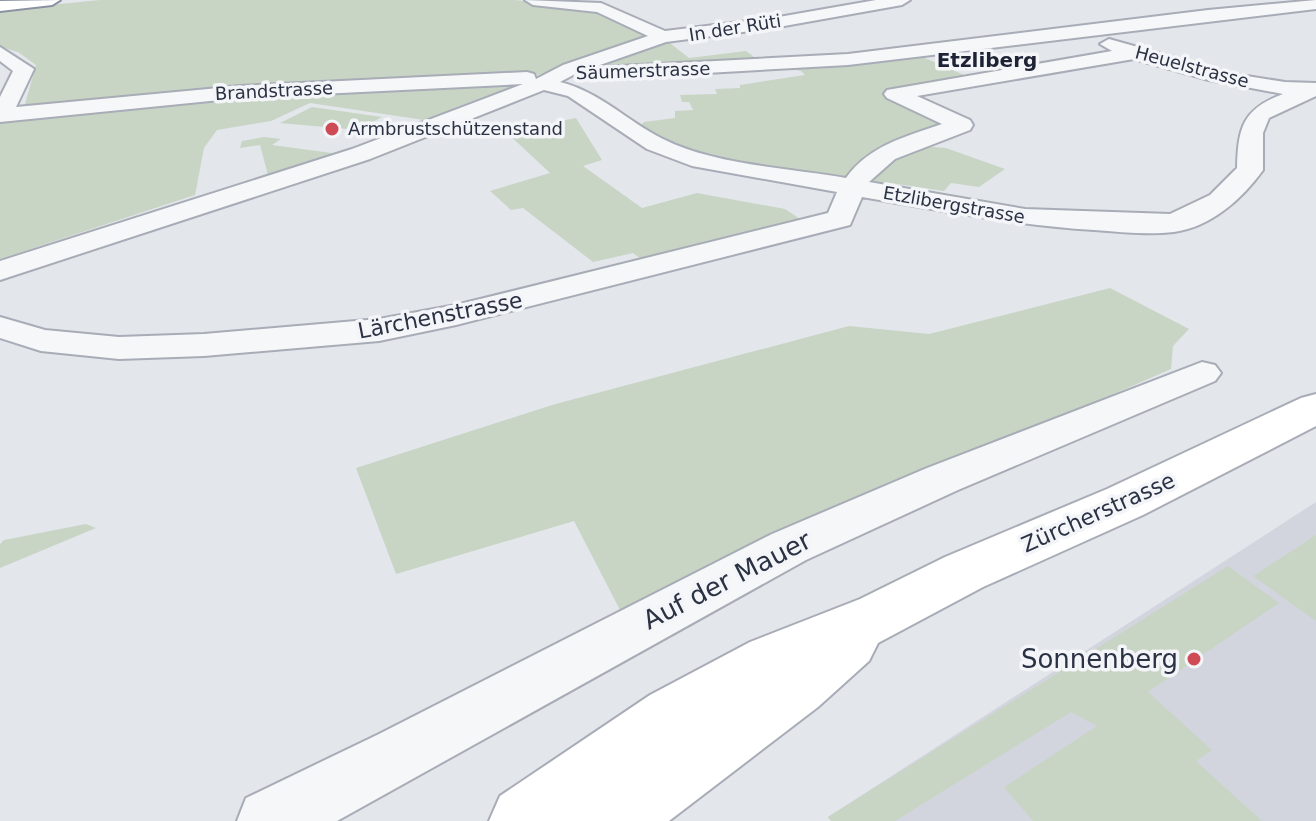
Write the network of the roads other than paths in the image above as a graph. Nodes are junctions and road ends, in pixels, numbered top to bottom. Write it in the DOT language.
graph roads {
  1 [pos="52,0"];
  2 [pos="533,0"];
  3 [pos="902,0"];
  4 [pos="574,1"];
  5 [pos="1,2"];
  6 [pos="1316,4"];
  7 [pos="1071,31"];
  8 [pos="663,37"];
  9 [pos="0,53"];
  10 [pos="1134,53"];
  11 [pos="551,79"];
  12 [pos="1315,90"];
  13 [pos="1,114"];
  14 [pos="853,188"];
  15 [pos="0,271"];
  16 [pos="0,327"];
  17 [pos="1202,373"];
  18 [pos="1316,408"];
  19 [pos="880,616"];
  20 [pos="269,821"];
  21 [pos="525,821"];
  22 [pos="611,821"];
  1 -- 5 [label="main road"];
  2 -- 4 [label="street"];
  3 -- 8 [label="street, In der Rüti"];
  4 -- 8 [label="street"];
  6 -- 7 [label="street, Säumerstrasse"];
  7 -- 10 [label="street, Heuelstrasse"];
  7 -- 11 [label="street, Säumerstrasse"];
  8 -- 11 [label="street, In der Rüti"];
  9 -- 13 [label="street"];
  10 -- 12 [label="street, Heuelstrasse"];
  10 -- 14 [label="street, Lärchenstrasse"];
  11 -- 13 [label="street, Brandstrasse"];
  11 -- 14 [label="street, Etzlibergstrasse"];
  11 -- 15 [label="street, Säumerstrasse"];
  12 -- 14 [label="street, Etzlibergstrasse"];
  14 -- 16 [label="street, Lärchenstrasse"];
  17 -- 20 [label="street, Auf der Mauer"];
  18 -- 19 [label="main road, Zürcherstrasse"];
  19 -- 21 [label="main road, Zürcherstrasse"];
  19 -- 22 [label="main road, Zürcherstrasse"];
}
